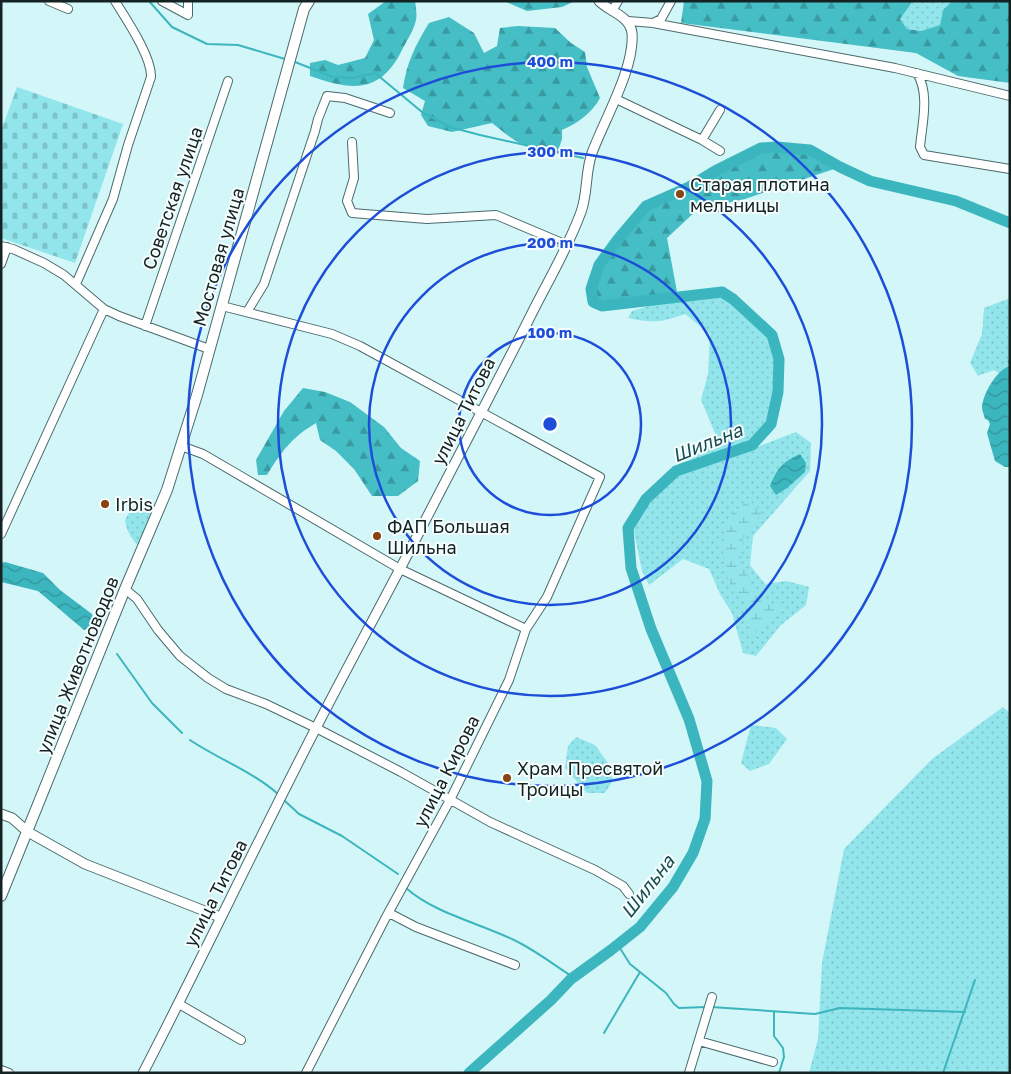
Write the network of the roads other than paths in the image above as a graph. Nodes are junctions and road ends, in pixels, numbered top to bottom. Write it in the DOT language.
graph roads {
  1 [pos="48,1"];
  2 [pos="115,1"];
  3 [pos="162,1"];
  4 [pos="188,1"];
  5 [pos="309,1"];
  6 [pos="599,1"];
  7 [pos="618,1"];
  8 [pos="672,1"];
  9 [pos="68,9"];
  10 [pos="612,11"];
  11 [pos="628,21"];
  12 [pos="653,23"];
  13 [pos="917,73"];
  14 [pos="228,81"];
  15 [pos="1010,96"];
  16 [pos="616,99"];
  17 [pos="720,110"];
  18 [pos="390,113"];
  19 [pos="702,140"];
  20 [pos="352,142"];
  21 [pos="720,151"];
  22 [pos="1010,168"];
  23 [pos="567,245"];
  24 [pos="4,246"];
  25 [pos="1,264"];
  26 [pos="76,284"];
  27 [pos="222,306"];
  28 [pos="104,309"];
  29 [pos="247,312"];
  30 [pos="145,326"];
  31 [pos="209,349"];
  32 [pos="481,412"];
  33 [pos="181,446"];
  34 [pos="1,534"];
  35 [pos="400,569"];
  36 [pos="125,590"];
  37 [pos="526,629"];
  38 [pos="316,728"];
  39 [pos="450,800"];
  40 [pos="1,814"];
  41 [pos="28,832"];
  42 [pos="629,894"];
  43 [pos="1,896"];
  44 [pos="388,912"];
  45 [pos="220,917"];
  46 [pos="515,965"];
  47 [pos="712,998"];
  48 [pos="179,1004"];
  49 [pos="241,1040"];
  50 [pos="699,1042"];
  51 [pos="772,1062"];
  52 [pos="1,1070"];
  53 [pos="8,1073"];
  54 [pos="142,1073"];
  55 [pos="306,1073"];
  56 [pos="689,1073"];
  1 -- 9 [label="street"];
  2 -- 26 [label="street"];
  3 -- 4 [label="street"];
  5 -- 27 [label="main road, Мостовая улица"];
  6 -- 10 [label="street"];
  7 -- 10 [label="street"];
  8 -- 12 [label="street"];
  10 -- 11 [label="street"];
  11 -- 12 [label="street"];
  11 -- 16 [label="street, улица Титова"];
  12 -- 13 [label="street"];
  13 -- 15 [label="street"];
  13 -- 22 [label="street"];
  14 -- 30 [label="street, Советская улица"];
  16 -- 19 [label="street"];
  16 -- 23 [label="street, улица Титова"];
  17 -- 19 [label="street"];
  18 -- 29 [label="street"];
  19 -- 21 [label="street"];
  20 -- 23 [label="street"];
  23 -- 32 [label="street, улица Титова"];
  24 -- 25 [label="street"];
  24 -- 26 [label="street"];
  26 -- 28 [label="street"];
  27 -- 29 [label="street"];
  27 -- 31 [label="main road, Мостовая улица"];
  28 -- 30 [label="street"];
  28 -- 34 [label="street"];
  29 -- 32 [label="street"];
  30 -- 31 [label="street"];
  31 -- 33 [label="main road, Мостовая улица"];
  32 -- 35 [label="street, улица Титова"];
  32 -- 37 [label="street, улица Кирова"];
  33 -- 35 [label="street"];
  33 -- 36 [label="main road, улица Животноводов"];
  35 -- 37 [label="street"];
  35 -- 38 [label="street, улица Титова"];
  36 -- 38 [label="street"];
  36 -- 41 [label="main road, улица Животноводов"];
  37 -- 39 [label="street, улица Кирова"];
  38 -- 39 [label="street"];
  38 -- 45 [label="street, улица Титова"];
  39 -- 42 [label="street"];
  39 -- 44 [label="street, улица Кирова"];
  40 -- 41 [label="street"];
  41 -- 43 [label="main road, улица Животноводов"];
  41 -- 45 [label="street"];
  44 -- 46 [label="street"];
  44 -- 55 [label="street, улица Кирова"];
  45 -- 48 [label="street, улица Титова"];
  47 -- 50 [label="street"];
  48 -- 49 [label="street"];
  48 -- 54 [label="street, улица Титова"];
  50 -- 51 [label="street"];
  50 -- 56 [label="street"];
  52 -- 53 [label="street"];
}
